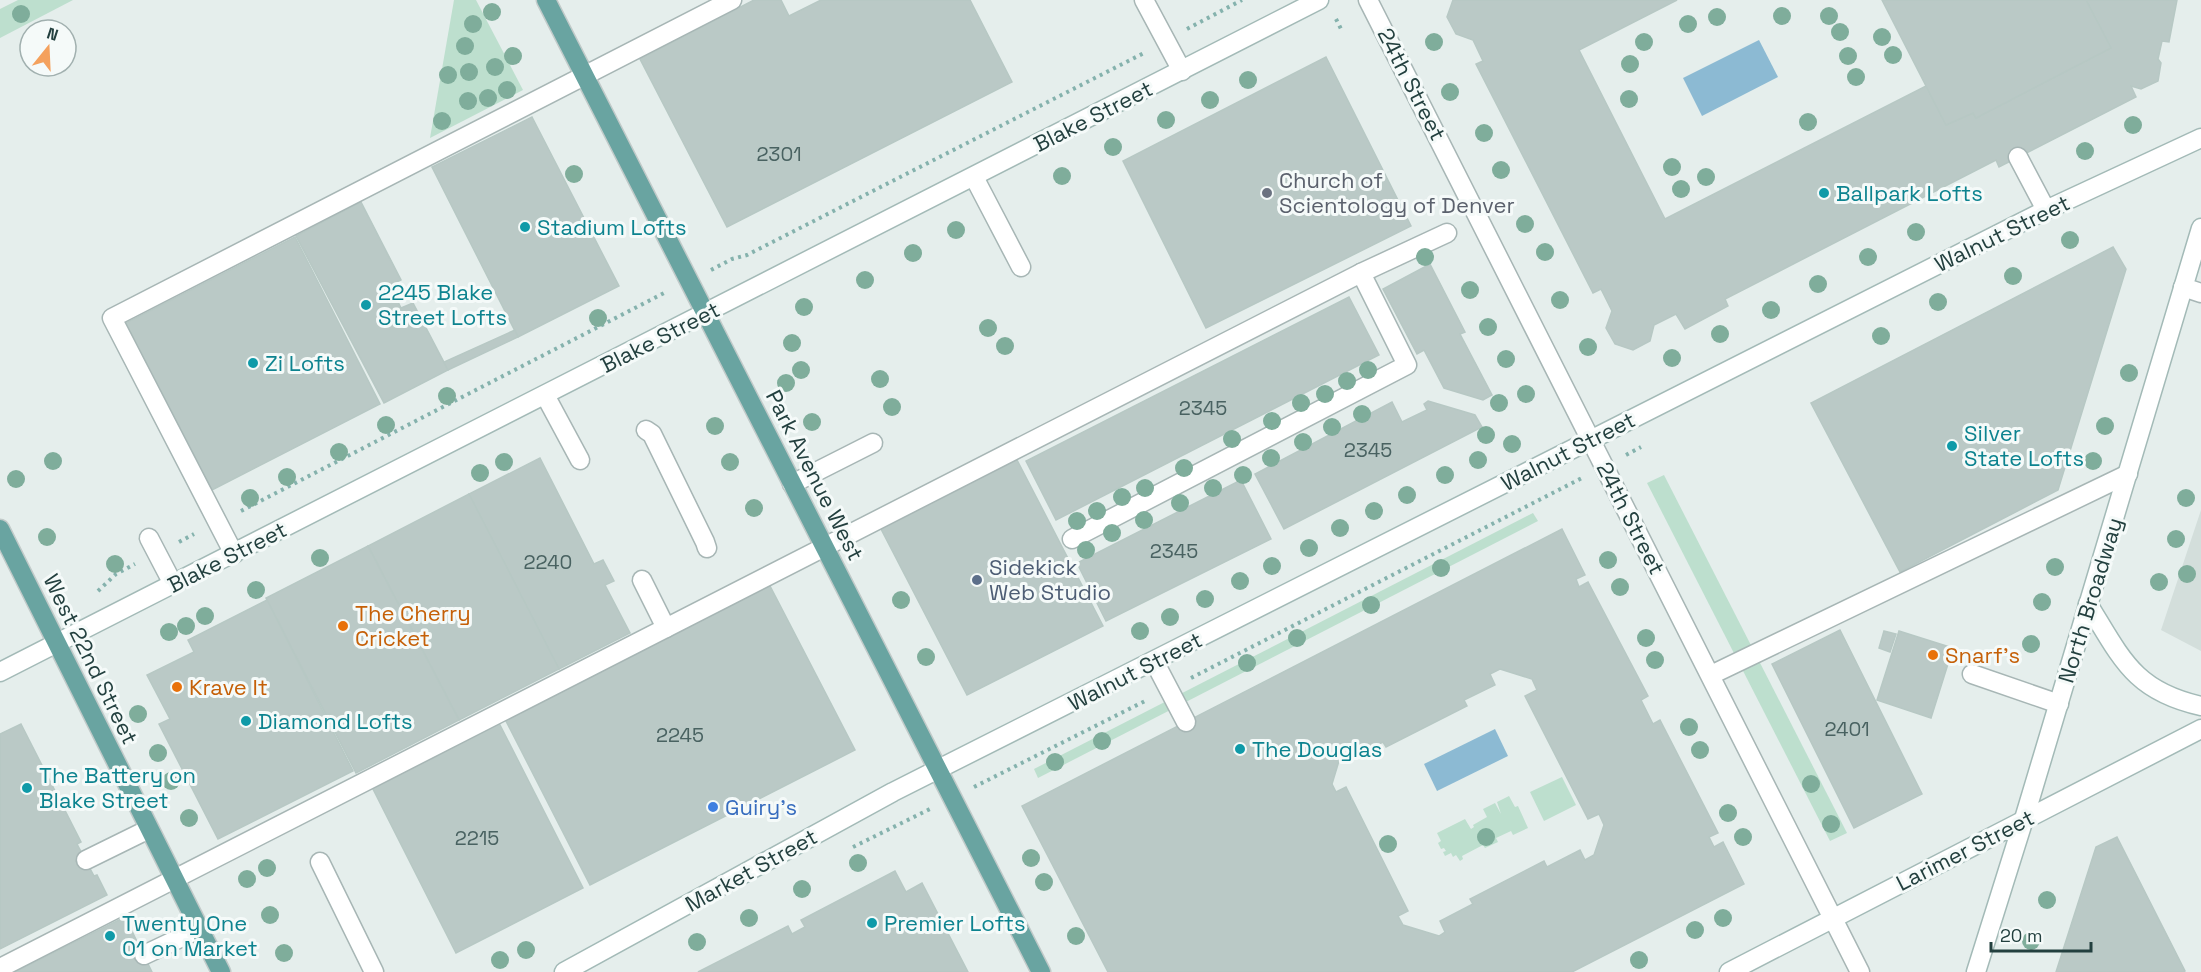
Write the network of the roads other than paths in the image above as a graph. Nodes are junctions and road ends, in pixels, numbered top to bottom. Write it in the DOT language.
graph roads {
  1 [pos="546,0"];
  2 [pos="732,0"];
  3 [pos="1144,0"];
  4 [pos="1319,0"];
  5 [pos="1368,0"];
  6 [pos="1182,71"];
  7 [pos="585,76"];
  8 [pos="2201,138"];
  9 [pos="2018,157"];
  10 [pos="974,177"];
  11 [pos="2046,210"];
  12 [pos="2201,228"];
  13 [pos="1447,233"];
  14 [pos="1021,267"];
  15 [pos="1361,273"];
  16 [pos="2183,287"];
  17 [pos="2201,293"];
  18 [pos="705,313"];
  19 [pos="545,395"];
  20 [pos="646,430"];
  21 [pos="1591,440"];
  22 [pos="873,443"];
  23 [pos="580,460"];
  24 [pos="2128,474"];
  25 [pos="792,484"];
  26 [pos="0,529"];
  27 [pos="1072,538"];
  28 [pos="153,545"];
  29 [pos="825,547"];
  30 [pos="707,548"];
  31 [pos="234,554"];
  32 [pos="642,580"];
  33 [pos="173,584"];
  34 [pos="2088,604"];
  35 [pos="666,628"];
  36 [pos="56,644"];
  37 [pos="1154,661"];
  38 [pos="0,672"];
  39 [pos="1972,674"];
  40 [pos="1711,675"];
  41 [pos="2059,704"];
  42 [pos="2201,706"];
  43 [pos="1186,722"];
  44 [pos="2201,729"];
  45 [pos="938,770"];
  46 [pos="2024,819"];
  47 [pos="149,829"];
  48 [pos="86,860"];
  49 [pos="320,862"];
  50 [pos="174,879"];
  51 [pos="1833,919"];
  52 [pos="199,928"];
  53 [pos="144,955"];
  54 [pos="0,968"];
  55 [pos="221,972"];
  56 [pos="374,972"];
  57 [pos="564,972"];
  58 [pos="1041,972"];
  59 [pos="1729,972"];
  60 [pos="1860,972"];
  61 [pos="1976,972"];
  1 -- 7 [label="main road, Park Avenue West"];
  2 -- 7 [label="main road"];
  3 -- 6 [label="main road"];
  4 -- 6 [label="main road, Blake Street"];
  5 -- 21 [label="main road, 24th Street"];
  6 -- 10 [label="main road, Blake Street"];
  7 -- 18 [label="main road, Park Avenue West"];
  7 -- 31 [label="main road"];
  8 -- 11 [label="main road, Walnut Street"];
  9 -- 11 [label="main road"];
  10 -- 14 [label="main road"];
  10 -- 18 [label="main road, Blake Street"];
  11 -- 21 [label="main road, Walnut Street"];
  12 -- 16 [label="main road, North Broadway"];
  13 -- 15 [label="main road"];
  15 -- 27 [label="main road"];
  15 -- 29 [label="main road"];
  16 -- 17 [label="main road"];
  16 -- 24 [label="main road, North Broadway"];
  18 -- 19 [label="main road, Blake Street"];
  18 -- 25 [label="main road, Park Avenue West"];
  19 -- 23 [label="main road"];
  19 -- 31 [label="main road, Blake Street"];
  20 -- 30 [label="main road"];
  21 -- 37 [label="main road, Walnut Street"];
  21 -- 40 [label="main road, 24th Street"];
  22 -- 25 [label="main road"];
  24 -- 34 [label="main road, North Broadway"];
  24 -- 40 [label="main road"];
  25 -- 29 [label="main road, Park Avenue West"];
  26 -- 36 [label="main road, West 22nd Street"];
  28 -- 33 [label="main road"];
  29 -- 35 [label="main road"];
  29 -- 45 [label="main road, Park Avenue West"];
  31 -- 33 [label="main road, Blake Street"];
  32 -- 35 [label="main road"];
  33 -- 36 [label="main road, Blake Street"];
  34 -- 41 [label="main road, North Broadway"];
  34 -- 42 [label="main road"];
  35 -- 50 [label="main road"];
  36 -- 38 [label="main road, Blake Street"];
  36 -- 47 [label="main road, West 22nd Street"];
  37 -- 43 [label="main road"];
  37 -- 45 [label="main road, Walnut Street"];
  39 -- 41 [label="main road"];
  40 -- 51 [label="main road, 24th Street"];
  41 -- 46 [label="main road, North Broadway"];
  44 -- 46 [label="main road, Larimer Street"];
  45 -- 57 [label="main road, Market Street"];
  45 -- 58 [label="main road, Park Avenue West"];
  46 -- 51 [label="main road, Larimer Street"];
  46 -- 61 [label="main road, North Broadway"];
  47 -- 48 [label="main road"];
  47 -- 50 [label="main road, West 22nd Street"];
  49 -- 56 [label="main road"];
  50 -- 52 [label="main road, West 22nd Street"];
  50 -- 54 [label="main road"];
  51 -- 59 [label="main road, Larimer Street"];
  51 -- 60 [label="main road, 24th Street"];
  52 -- 53 [label="main road"];
  52 -- 55 [label="main road, West 22nd Street"];
}
